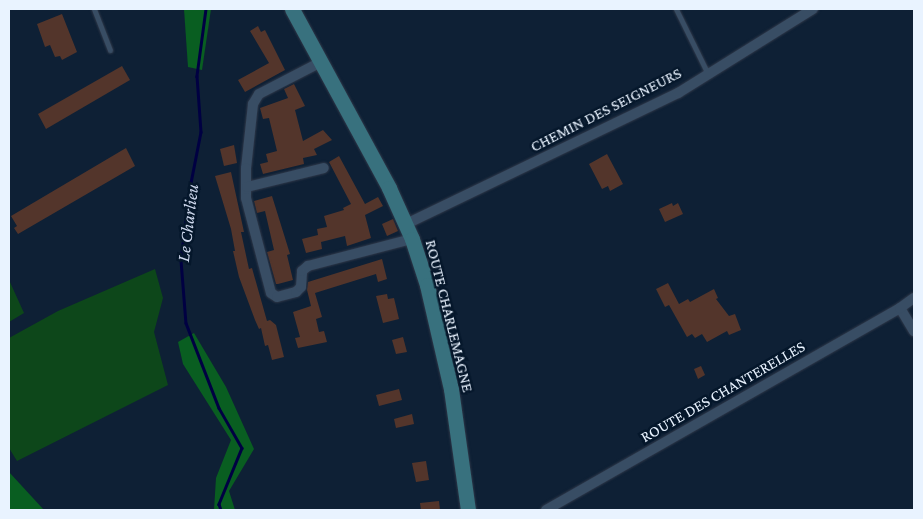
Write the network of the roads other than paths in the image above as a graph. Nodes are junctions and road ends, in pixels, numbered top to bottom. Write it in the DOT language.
graph roads {
  1 [pos="94,9"];
  2 [pos="292,9"];
  3 [pos="676,9"];
  4 [pos="812,9"];
  5 [pos="110,50"];
  6 [pos="321,62"];
  7 [pos="708,74"];
  8 [pos="324,168"];
  9 [pos="247,187"];
  10 [pos="406,224"];
  11 [pos="412,239"];
  12 [pos="914,298"];
  13 [pos="900,308"];
  14 [pos="914,332"];
  15 [pos="468,510"];
  16 [pos="546,510"];
  1 -- 5 [label="lane"];
  2 -- 6 [label="main road, ROUTE CHARLEMAGNE"];
  3 -- 7 [label="lane"];
  4 -- 7 [label="street, CHEMIN DES SEIGNEURS"];
  6 -- 9 [label="street"];
  6 -- 10 [label="main road, ROUTE CHARLEMAGNE"];
  7 -- 10 [label="street, CHEMIN DES SEIGNEURS"];
  8 -- 9 [label="street"];
  9 -- 11 [label="street"];
  10 -- 11 [label="main road, ROUTE CHARLEMAGNE"];
  11 -- 15 [label="main road, ROUTE CHARLEMAGNE"];
  12 -- 13 [label="street, ROUTE DES CHANTERELLES"];
  13 -- 14 [label="street"];
  13 -- 16 [label="street, ROUTE DES CHANTERELLES"];
}
